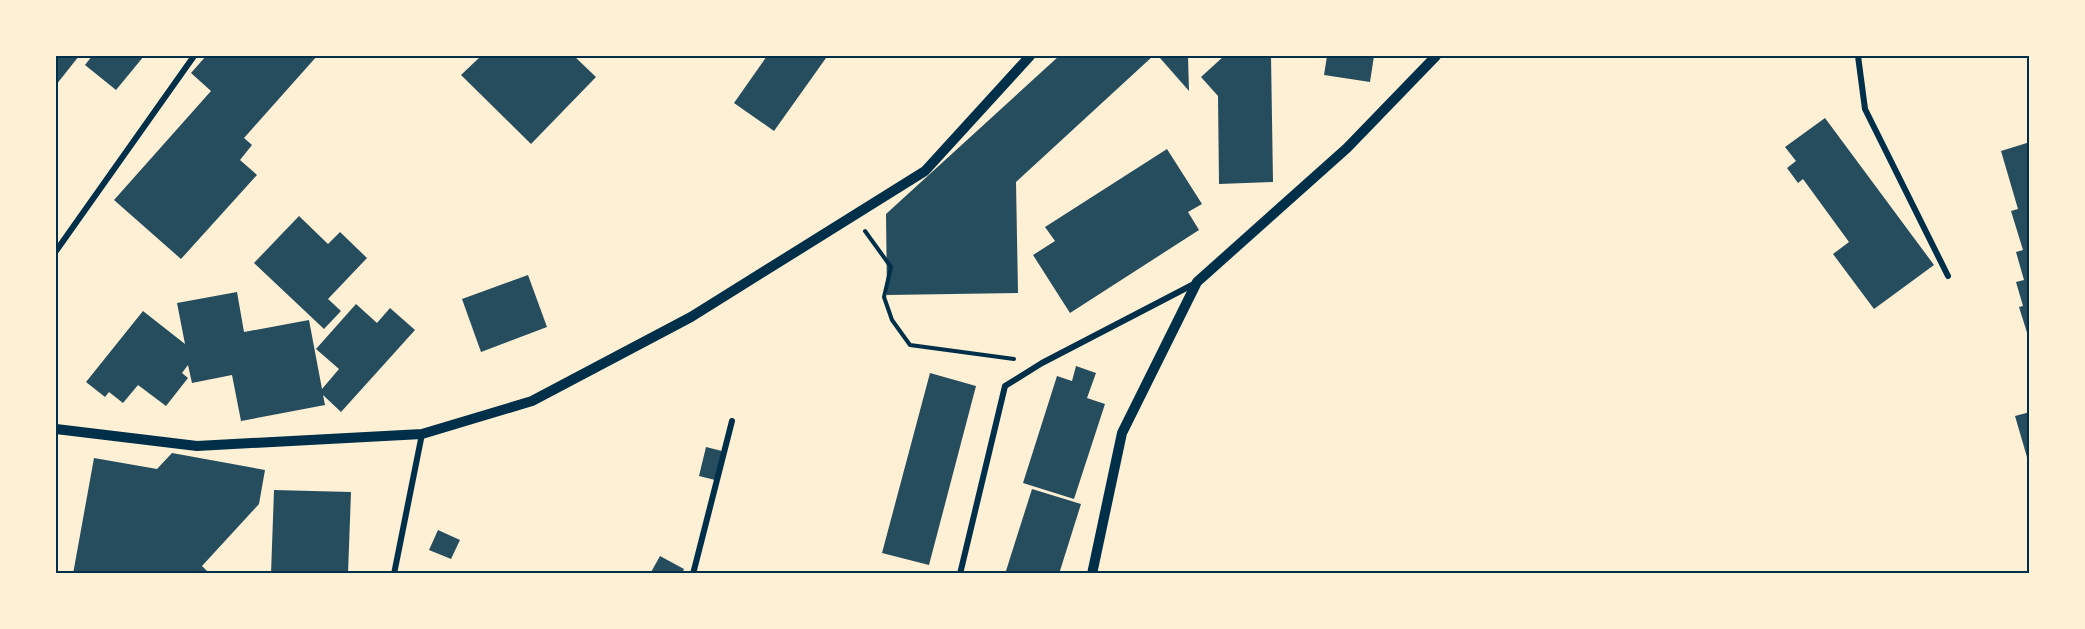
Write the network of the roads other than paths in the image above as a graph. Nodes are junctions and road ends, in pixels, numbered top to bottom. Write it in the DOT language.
graph roads {
  1 [pos="194,56"];
  2 [pos="1030,56"];
  3 [pos="1436,56"];
  4 [pos="1858,56"];
  5 [pos="56,251"];
  6 [pos="1948,276"];
  7 [pos="1197,282"];
  8 [pos="732,421"];
  9 [pos="56,429"];
  10 [pos="422,434"];
  11 [pos="394,573"];
  12 [pos="693,573"];
  13 [pos="960,573"];
  14 [pos="1092,573"];
  1 -- 5 [label="street"];
  2 -- 10 [label="street"];
  3 -- 7 [label="street"];
  4 -- 6 [label="street"];
  7 -- 13 [label="street"];
  7 -- 14 [label="street"];
  8 -- 12 [label="street"];
  9 -- 10 [label="street"];
  10 -- 11 [label="street"];
}
